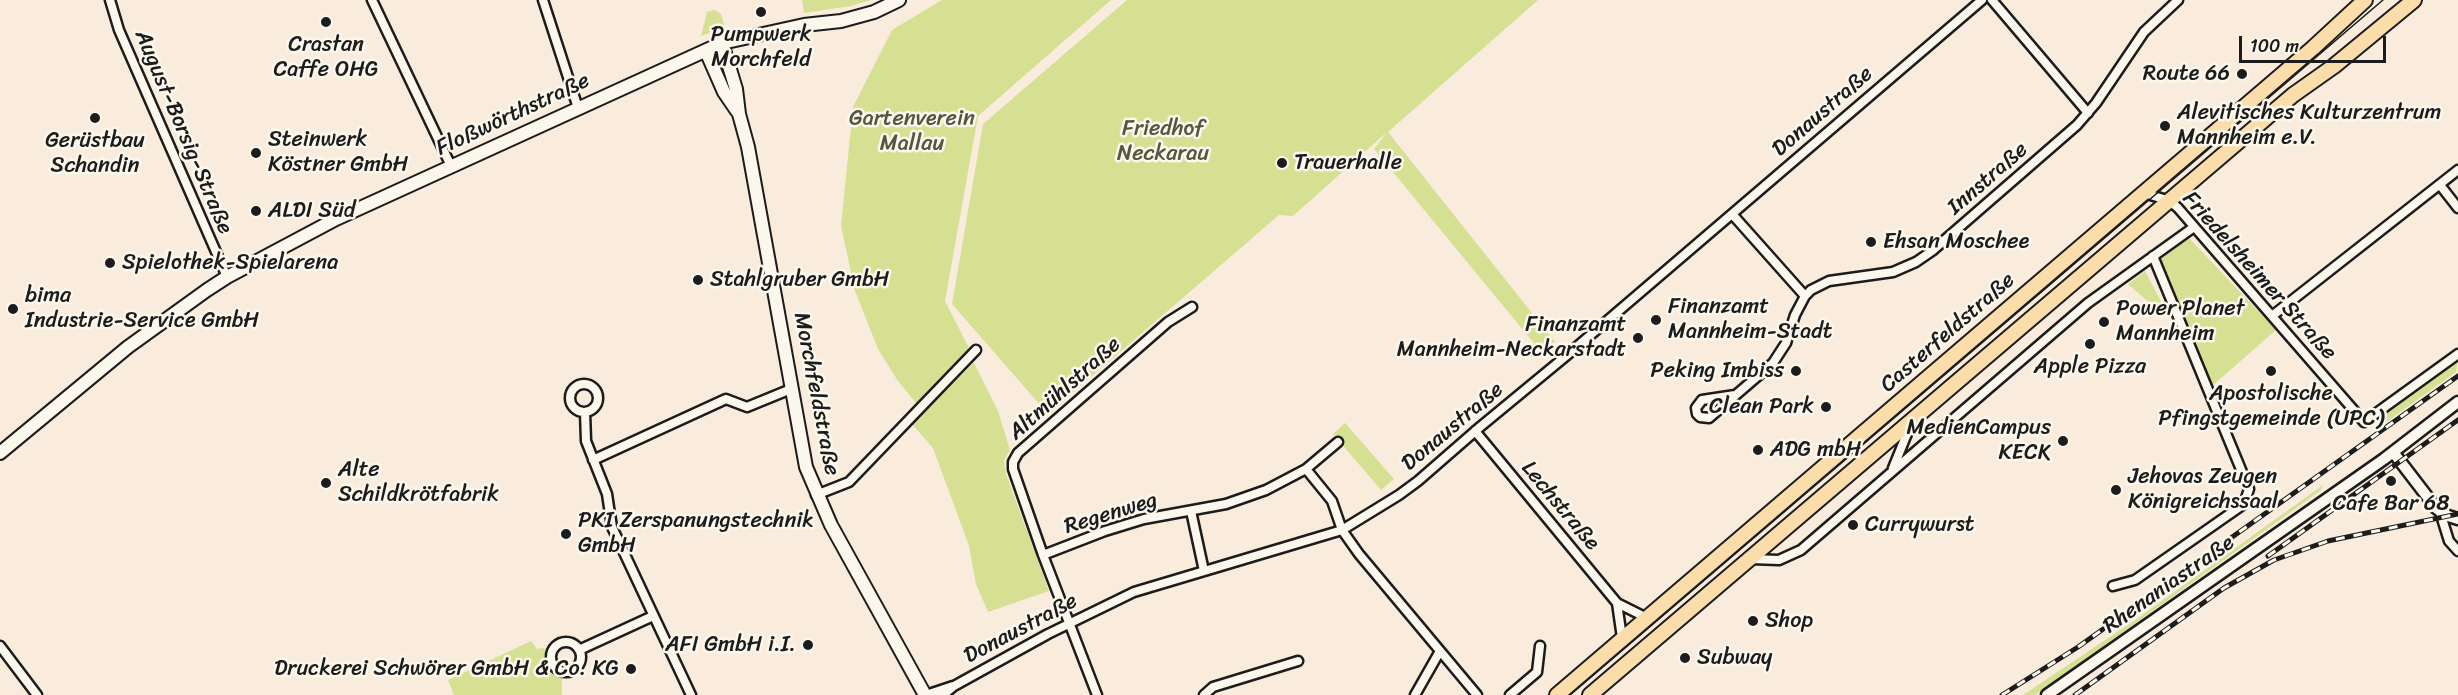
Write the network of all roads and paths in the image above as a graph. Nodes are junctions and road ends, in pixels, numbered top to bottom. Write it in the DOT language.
graph roads {
  1 [pos="110,0"];
  2 [pos="372,0"];
  3 [pos="543,0"];
  4 [pos="899,0"];
  5 [pos="1982,0"];
  6 [pos="1992,0"];
  7 [pos="2178,0"];
  8 [pos="2365,0"];
  9 [pos="2415,1"];
  10 [pos="722,43"];
  11 [pos="706,51"];
  12 [pos="578,108"];
  13 [pos="2088,113"];
  14 [pos="739,114"];
  15 [pos="451,166"];
  16 [pos="2458,170"];
  17 [pos="2440,185"];
  18 [pos="2144,193"];
  19 [pos="2170,201"];
  20 [pos="2458,208"];
  21 [pos="1732,214"];
  22 [pos="2194,227"];
  23 [pos="2153,256"];
  24 [pos="227,277"];
  25 [pos="1805,296"];
  26 [pos="1192,307"];
  27 [pos="2272,316"];
  28 [pos="976,350"];
  29 [pos="2458,354"];
  30 [pos="791,389"];
  31 [pos="1735,395"];
  32 [pos="2458,402"];
  33 [pos="585,412"];
  34 [pos="1913,420"];
  35 [pos="1475,431"];
  36 [pos="1338,442"];
  37 [pos="2393,452"];
  38 [pos="0,453"];
  39 [pos="593,460"];
  40 [pos="1306,469"];
  41 [pos="1892,471"];
  42 [pos="816,495"];
  43 [pos="1191,511"];
  44 [pos="2440,512"];
  45 [pos="2458,519"];
  46 [pos="1342,530"];
  47 [pos="2458,551"];
  48 [pos="1043,555"];
  49 [pos="1751,560"];
  50 [pos="1204,571"];
  51 [pos="2113,586"];
  52 [pos="1617,603"];
  53 [pos="653,616"];
  54 [pos="1647,618"];
  55 [pos="1069,623"];
  56 [pos="1622,638"];
  57 [pos="0,646"];
  58 [pos="1540,646"];
  59 [pos="579,650"];
  60 [pos="1440,651"];
  61 [pos="1298,661"];
  62 [pos="954,686"];
  63 [pos="38,695"];
  64 [pos="691,695"];
  65 [pos="925,695"];
  66 [pos="943,695"];
  67 [pos="1097,695"];
  68 [pos="1204,695"];
  69 [pos="1415,695"];
  70 [pos="1477,695"];
  71 [pos="1510,695"];
  72 [pos="1557,695"];
  73 [pos="1590,695"];
  74 [pos="2047,695"];
  1 -- 24 [label="street, August-Borsig-Straße"];
  2 -- 15 [label="street"];
  3 -- 12 [label="street"];
  4 -- 10 [label="main road, Floßwörthstraße"];
  5 -- 21 [label="street, Donaustraße"];
  6 -- 13 [label="street"];
  7 -- 13 [label="street, Innstraße"];
  8 -- 18 [label="main road, Casterfeldstraße"];
  9 -- 19 [label="main road, Casterfeldstraße"];
  10 -- 11 [label="main road, Floßwörthstraße"];
  10 -- 14 [label="main road, Morchfeldstraße"];
  11 -- 12 [label="main road, Floßwörthstraße"];
  11 -- 14 [label="main road, Morchfeldstraße"];
  12 -- 15 [label="main road, Floßwörthstraße"];
  13 -- 25 [label="street, Innstraße"];
  14 -- 30 [label="main road, Morchfeldstraße"];
  15 -- 24 [label="main road, Floßwörthstraße"];
  16 -- 17 [label="street"];
  17 -- 20 [label="street"];
  17 -- 27 [label="street"];
  18 -- 19 [label="street, Friedelsheimer Straße"];
  18 -- 54 [label="main road, Casterfeldstraße"];
  19 -- 22 [label="street, Friedelsheimer Straße"];
  19 -- 34 [label="main road, Casterfeldstraße"];
  21 -- 25 [label="street"];
  21 -- 35 [label="street, Donaustraße"];
  22 -- 23 [label="street, Casterfeldstraße"];
  22 -- 27 [label="street, Friedelsheimer Straße"];
  23 -- 41 [label="street, Casterfeldstraße"];
  23 -- 51 [label="street"];
  24 -- 38 [label="main road, Floßwörthstraße"];
  25 -- 31 [label="street"];
  26 -- 48 [label="street, Altmühlstraße"];
  27 -- 29 [label="street, Friedelsheimer Straße"];
  28 -- 42 [label="street"];
  30 -- 39 [label="street"];
  30 -- 42 [label="main road, Morchfeldstraße"];
  32 -- 37 [label="street, Rhenaniastraße"];
  33 -- 39 [label="street"];
  34 -- 41 [label="street, Casterfeldstraße"];
  34 -- 49 [label="main road, Casterfeldstraße"];
  35 -- 46 [label="street, Donaustraße"];
  35 -- 52 [label="street, Lechstraße"];
  36 -- 40 [label="street, Regenweg"];
  37 -- 44 [label="street"];
  37 -- 74 [label="street, Rhenaniastraße"];
  39 -- 53 [label="street"];
  40 -- 43 [label="street, Regenweg"];
  40 -- 46 [label="street"];
  41 -- 49 [label="street, Casterfeldstraße"];
  42 -- 65 [label="main road, Morchfeldstraße"];
  43 -- 48 [label="street, Regenweg"];
  43 -- 50 [label="street, Regenweg"];
  44 -- 45 [label="street"];
  44 -- 47 [label="street"];
  46 -- 50 [label="street, Donaustraße"];
  46 -- 60 [label="street"];
  48 -- 55 [label="street, Altmühlstraße"];
  49 -- 73 [label="main road, Casterfeldstraße"];
  50 -- 55 [label="street, Donaustraße"];
  52 -- 54 [label="street, Lechstraße"];
  52 -- 56 [label="street"];
  53 -- 59 [label="street"];
  53 -- 64 [label="street"];
  54 -- 56 [label="main road, Casterfeldstraße"];
  55 -- 62 [label="street, Donaustraße"];
  55 -- 67 [label="street, Altmühlstraße"];
  56 -- 72 [label="main road, Casterfeldstraße"];
  57 -- 63 [label="street"];
  58 -- 71 [label="street"];
  60 -- 69 [label="street"];
  60 -- 70 [label="street"];
  61 -- 68 [label="street"];
  62 -- 65 [label="street, Donaustraße"];
  62 -- 66 [label="street, Donaustraße"];
}
